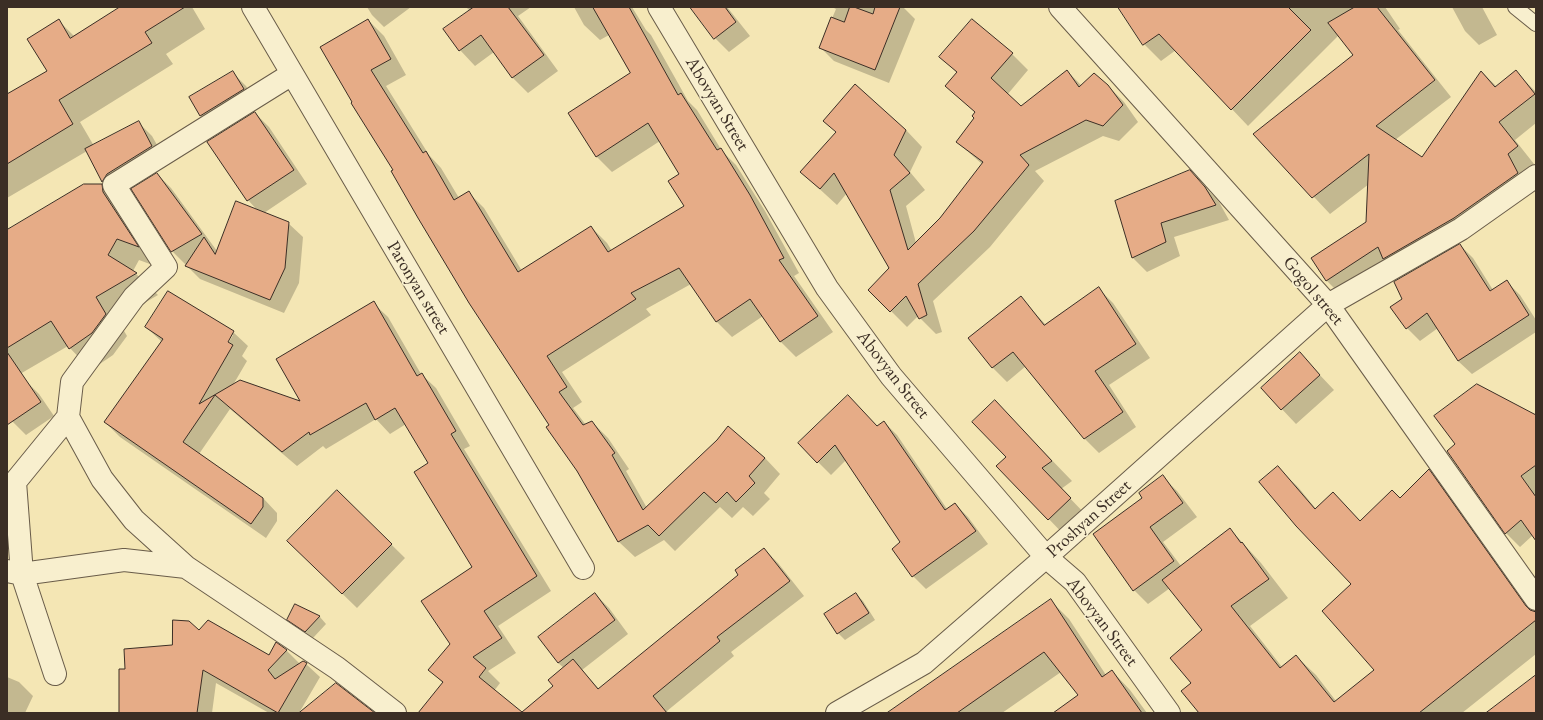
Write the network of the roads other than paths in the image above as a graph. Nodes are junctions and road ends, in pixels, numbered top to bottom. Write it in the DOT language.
graph roads {
  1 [pos="253,7"];
  2 [pos="659,7"];
  3 [pos="1060,7"];
  4 [pos="1515,7"];
  5 [pos="1536,24"];
  6 [pos="292,74"];
  7 [pos="1536,176"];
  8 [pos="1328,305"];
  9 [pos="68,417"];
  10 [pos="1046,557"];
  11 [pos="186,567"];
  12 [pos="584,568"];
  13 [pos="14,572"];
  14 [pos="1536,599"];
  15 [pos="55,674"];
  16 [pos="396,713"];
  17 [pos="837,713"];
  18 [pos="1169,713"];
  1 -- 6 [label="street, Paronyan street"];
  2 -- 10 [label="street, Abovyan Street"];
  3 -- 8 [label="street, Gogol street"];
  4 -- 5 [label="lane"];
  6 -- 9 [label="street"];
  6 -- 12 [label="street, Paronyan street"];
  7 -- 8 [label="street, Proshyan Street"];
  8 -- 10 [label="street, Proshyan Street"];
  8 -- 14 [label="street, Gogol street"];
  9 -- 11 [label="street"];
  9 -- 13 [label="street"];
  10 -- 17 [label="street, Proshyan Street"];
  10 -- 18 [label="street, Abovyan Street"];
  11 -- 13 [label="street"];
  11 -- 16 [label="street"];
  13 -- 15 [label="street"];
}
